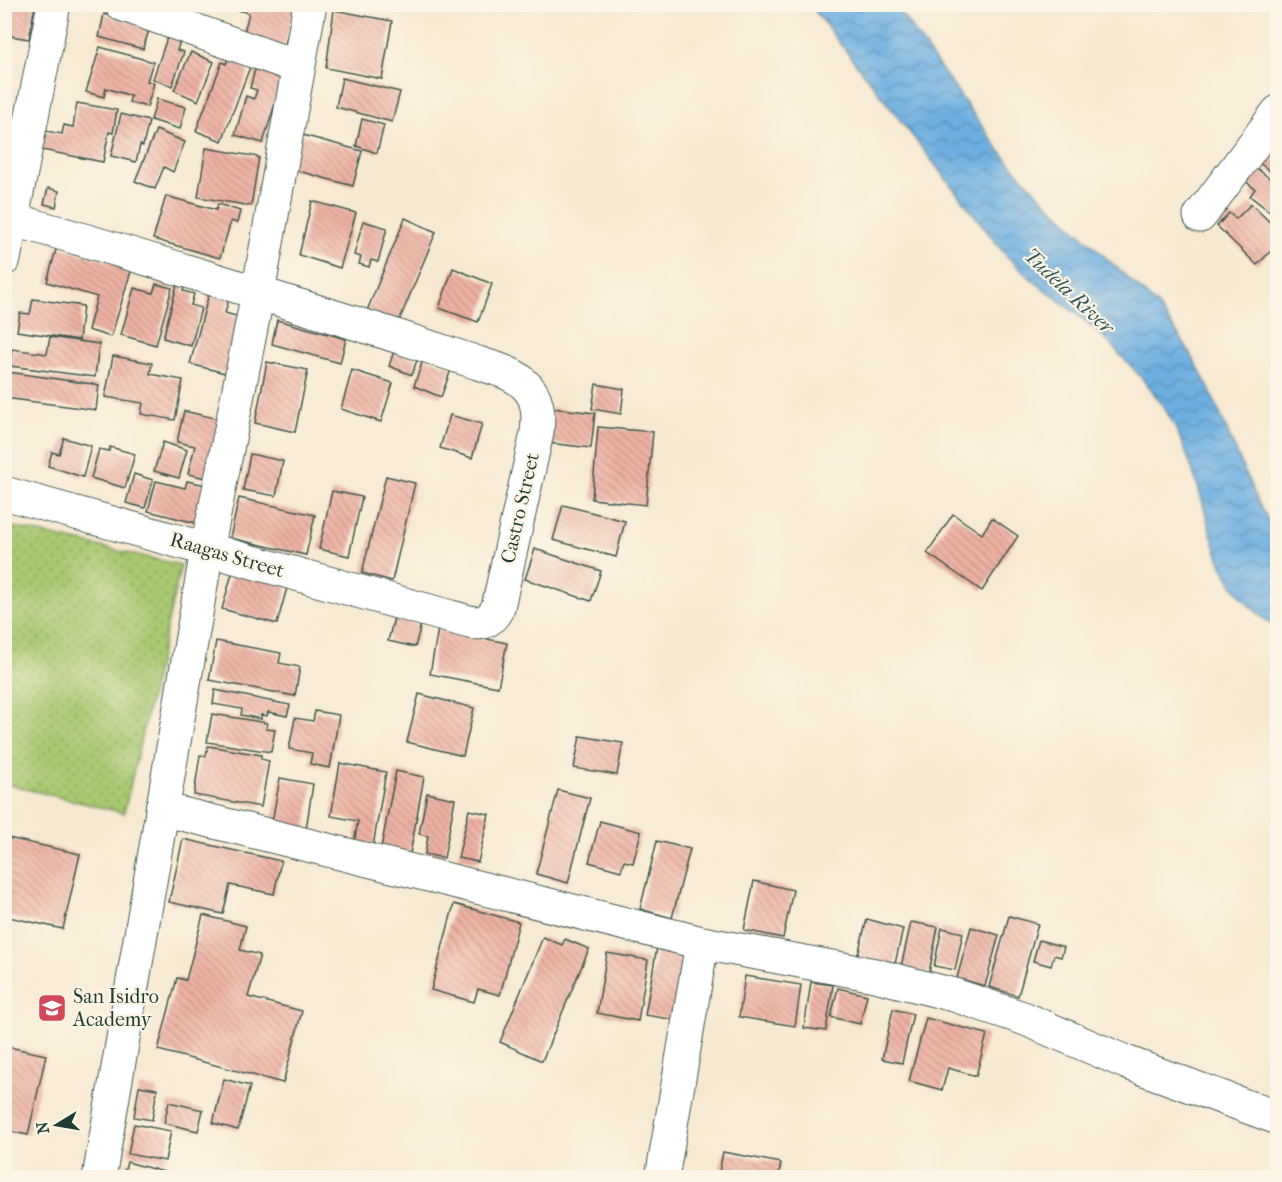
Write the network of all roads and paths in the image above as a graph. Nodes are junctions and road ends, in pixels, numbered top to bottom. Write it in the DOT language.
graph roads {
  1 [pos="54,4"];
  2 [pos="121,4"];
  3 [pos="309,4"];
  4 [pos="298,67"];
  5 [pos="1278,112"];
  6 [pos="1200,216"];
  7 [pos="9,218"];
  8 [pos="4,259"];
  9 [pos="258,293"];
  10 [pos="4,493"];
  11 [pos="207,550"];
  12 [pos="451,617"];
  13 [pos="162,809"];
  14 [pos="702,943"];
  15 [pos="1278,1118"];
  16 [pos="99,1178"];
  17 [pos="662,1178"];
  1 -- 7 [label="street"];
  2 -- 4 [label="street"];
  3 -- 4 [label="street"];
  4 -- 9 [label="street"];
  5 -- 6 [label="street"];
  7 -- 8 [label="street"];
  7 -- 9 [label="street"];
  9 -- 11 [label="street"];
  9 -- 12 [label="street, Castro Street"];
  10 -- 11 [label="street, Raagas Street"];
  11 -- 12 [label="street, Raagas Street"];
  11 -- 13 [label="street"];
  13 -- 14 [label="street"];
  13 -- 16 [label="street"];
  14 -- 15 [label="street"];
  14 -- 17 [label="street"];
}
